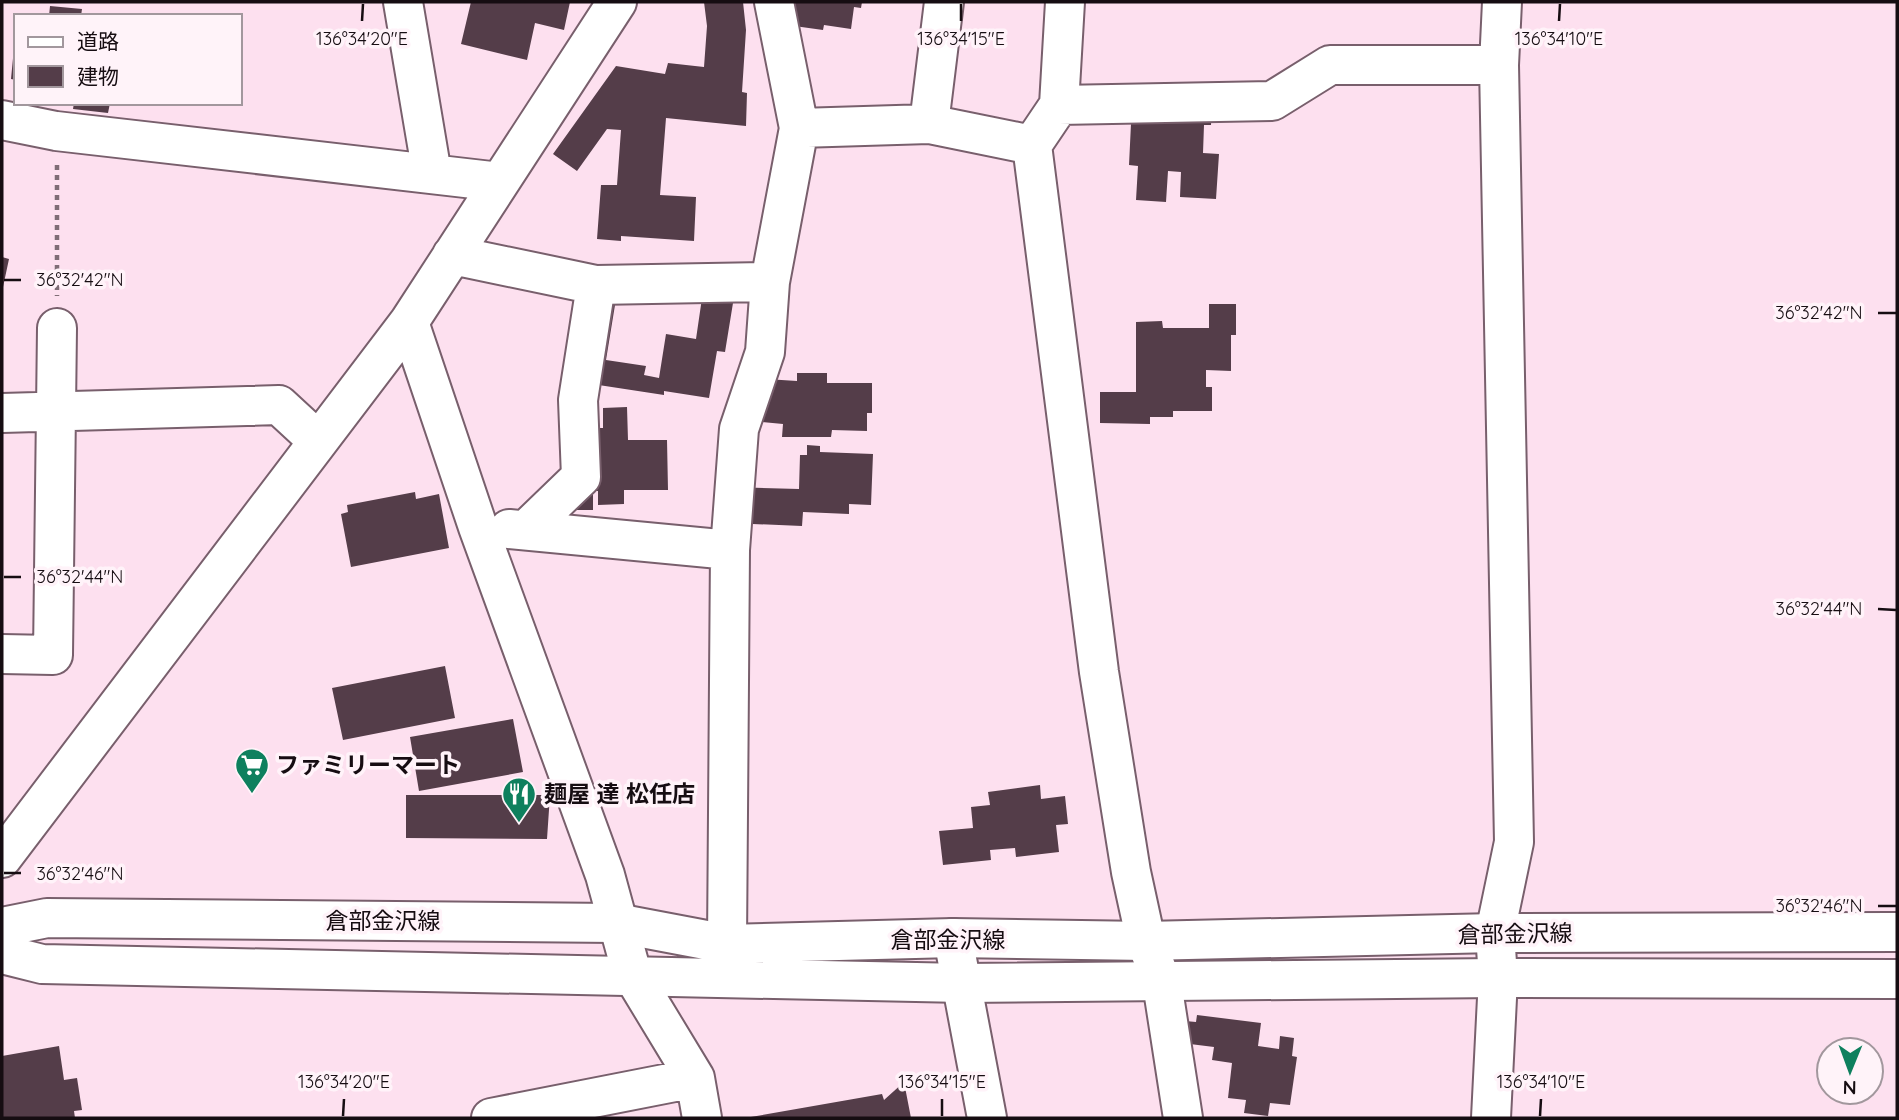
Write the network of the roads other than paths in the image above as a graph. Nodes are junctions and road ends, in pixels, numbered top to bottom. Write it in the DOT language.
graph roads {
  1 [pos="403,2"];
  2 [pos="617,2"];
  3 [pos="774,2"];
  4 [pos="944,2"];
  5 [pos="1065,2"];
  6 [pos="1502,2"];
  7 [pos="1499,65"];
  8 [pos="1059,105"];
  9 [pos="2,120"];
  10 [pos="929,124"];
  11 [pos="799,128"];
  12 [pos="1032,145"];
  13 [pos="432,174"];
  14 [pos="500,182"];
  15 [pos="452,255"];
  16 [pos="770,282"];
  17 [pos="596,285"];
  18 [pos="409,322"];
  19 [pos="57,328"];
  20 [pos="2,413"];
  21 [pos="57,413"];
  22 [pos="318,441"];
  23 [pos="478,527"];
  24 [pos="527,529"];
  25 [pos="730,550"];
  26 [pos="2,654"];
  27 [pos="2,858"];
  28 [pos="616,923"];
  29 [pos="2,927"];
  30 [pos="1897,932"];
  31 [pos="1494,933"];
  32 [pos="953,938"];
  33 [pos="1146,941"];
  34 [pos="727,944"];
  35 [pos="2,954"];
  36 [pos="632,974"];
  37 [pos="1498,978"];
  38 [pos="1897,979"];
  39 [pos="963,983"];
  40 [pos="1162,983"];
  41 [pos="695,1078"];
  42 [pos="491,1118"];
  43 [pos="702,1118"];
  44 [pos="987,1118"];
  45 [pos="1183,1118"];
  46 [pos="1491,1118"];
  1 -- 13 [label="street"];
  2 -- 14 [label="street"];
  3 -- 11 [label="street"];
  4 -- 10 [label="street"];
  5 -- 8 [label="street"];
  6 -- 7 [label="street"];
  7 -- 8 [label="street"];
  7 -- 31 [label="street"];
  8 -- 12 [label="street"];
  9 -- 13 [label="street"];
  10 -- 11 [label="street"];
  10 -- 12 [label="street"];
  11 -- 16 [label="street"];
  12 -- 33 [label="street"];
  13 -- 14 [label="street"];
  14 -- 15 [label="street"];
  15 -- 17 [label="street"];
  15 -- 18 [label="street"];
  16 -- 17 [label="street"];
  16 -- 25 [label="street"];
  17 -- 24 [label="street"];
  18 -- 22 [label="street"];
  18 -- 23 [label="street"];
  19 -- 21 [label="street"];
  20 -- 21 [label="street"];
  21 -- 22 [label="street"];
  21 -- 26 [label="street"];
  22 -- 27 [label="street"];
  23 -- 24 [label="street"];
  23 -- 28 [label="street"];
  24 -- 25 [label="street"];
  25 -- 34 [label="street"];
  28 -- 29 [label="street, 倉部金沢線"];
  28 -- 34 [label="street, 倉部金沢線"];
  28 -- 36 [label="street"];
  30 -- 31 [label="street, 倉部金沢線"];
  31 -- 33 [label="street, 倉部金沢線"];
  31 -- 37 [label="street"];
  32 -- 33 [label="street, 倉部金沢線"];
  32 -- 34 [label="street, 倉部金沢線"];
  32 -- 39 [label="street"];
  33 -- 40 [label="street"];
  35 -- 36 [label="street, 倉部金沢線"];
  36 -- 39 [label="street, 倉部金沢線"];
  36 -- 41 [label="street"];
  37 -- 38 [label="street, 倉部金沢線"];
  37 -- 40 [label="street, 倉部金沢線"];
  37 -- 46 [label="street"];
  39 -- 40 [label="street, 倉部金沢線"];
  39 -- 44 [label="street"];
  40 -- 45 [label="street"];
  41 -- 42 [label="street"];
  41 -- 43 [label="street"];
}
